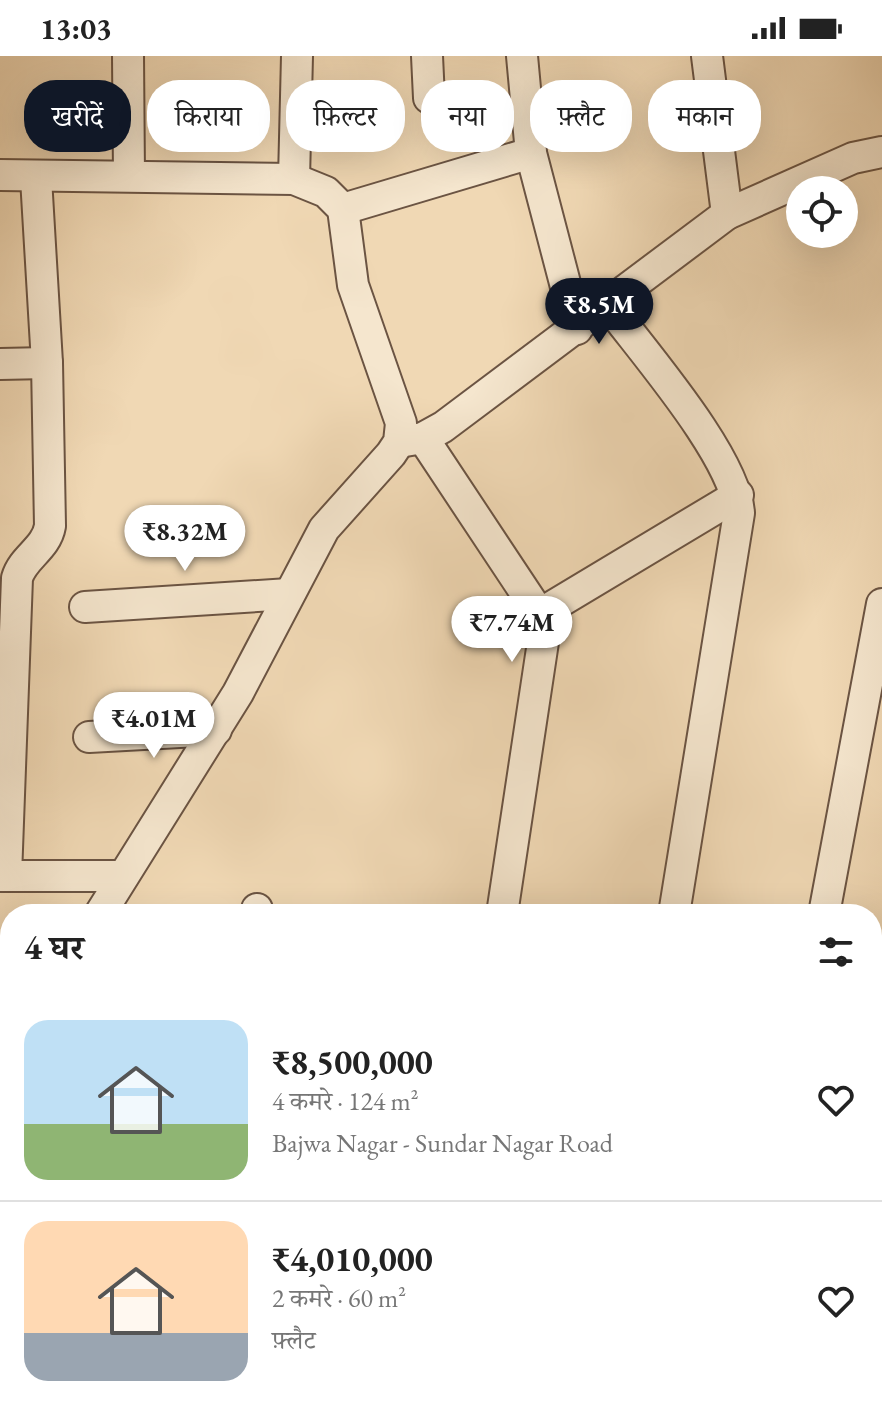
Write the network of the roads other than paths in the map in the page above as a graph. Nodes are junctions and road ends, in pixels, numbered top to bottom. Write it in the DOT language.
graph roads {
  1 [pos="128,56"];
  2 [pos="297,56"];
  3 [pos="427,56"];
  4 [pos="522,56"];
  5 [pos="707,56"];
  6 [pos="428,80"];
  7 [pos="531,153"];
  8 [pos="867,155"];
  9 [pos="0,175"];
  10 [pos="129,175"];
  11 [pos="36,178"];
  12 [pos="294,179"];
  13 [pos="343,209"];
  14 [pos="727,214"];
  15 [pos="609,306"];
  16 [pos="577,329"];
  17 [pos="47,363"];
  18 [pos="0,364"];
  19 [pos="411,440"];
  20 [pos="738,495"];
  21 [pos="289,594"];
  22 [pos="882,604"];
  23 [pos="85,607"];
  24 [pos="538,615"];
  25 [pos="216,730"];
  26 [pos="89,737"];
  27 [pos="3,876"];
  28 [pos="123,876"];
  29 [pos="106,904"];
  30 [pos="504,904"];
  31 [pos="676,904"];
  32 [pos="826,904"];
  1 -- 10 [label="street"];
  2 -- 12 [label="street"];
  3 -- 6 [label="street"];
  4 -- 7 [label="street"];
  5 -- 14 [label="street"];
  7 -- 13 [label="street"];
  7 -- 16 [label="street"];
  8 -- 14 [label="street"];
  9 -- 11 [label="street"];
  10 -- 11 [label="street"];
  10 -- 12 [label="street"];
  11 -- 17 [label="street"];
  12 -- 13 [label="street"];
  13 -- 19 [label="street"];
  14 -- 15 [label="street"];
  15 -- 16 [label="street"];
  15 -- 20 [label="street"];
  16 -- 19 [label="street"];
  17 -- 18 [label="street"];
  17 -- 27 [label="street"];
  19 -- 21 [label="street"];
  19 -- 24 [label="street"];
  20 -- 24 [label="street"];
  20 -- 31 [label="street"];
  21 -- 23 [label="street"];
  21 -- 25 [label="street"];
  22 -- 32 [label="street"];
  24 -- 30 [label="street"];
  25 -- 26 [label="street"];
  25 -- 28 [label="street"];
  27 -- 28 [label="street"];
  28 -- 29 [label="street"];
}
